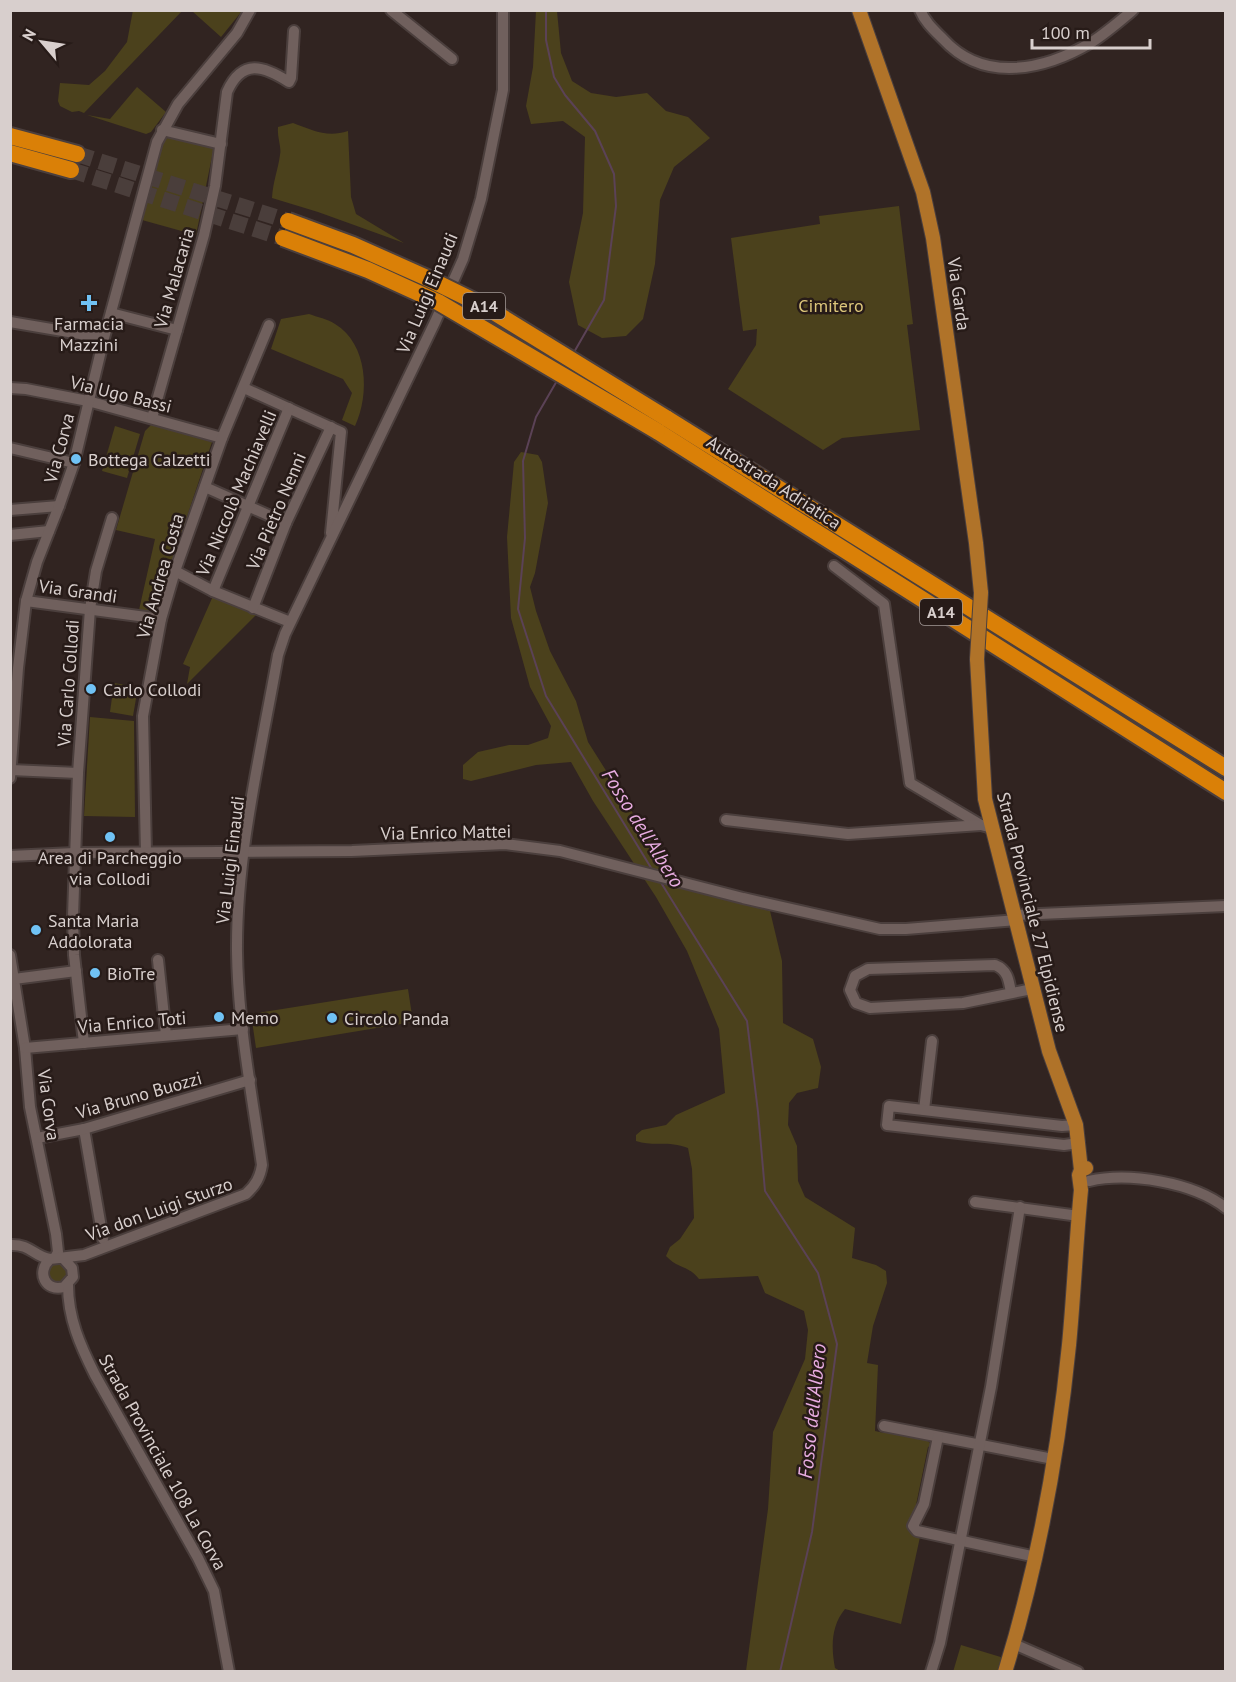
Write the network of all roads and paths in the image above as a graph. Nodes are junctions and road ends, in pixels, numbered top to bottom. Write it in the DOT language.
graph roads {
  1 [pos="250,10"];
  2 [pos="391,10"];
  3 [pos="503,10"];
  4 [pos="859,10"];
  5 [pos="920,10"];
  6 [pos="1132,10"];
  7 [pos="294,31"];
  8 [pos="452,59"];
  9 [pos="162,130"];
  10 [pos="10,136"];
  11 [pos="221,144"];
  12 [pos="10,153"];
  13 [pos="77,154"];
  14 [pos="71,171"];
  15 [pos="288,221"];
  16 [pos="283,238"];
  17 [pos="111,312"];
  18 [pos="10,322"];
  19 [pos="269,325"];
  20 [pos="177,330"];
  21 [pos="104,338"];
  22 [pos="10,388"];
  23 [pos="244,388"];
  24 [pos="88,401"];
  25 [pos="289,408"];
  26 [pos="152,418"];
  27 [pos="661,424"];
  28 [pos="331,427"];
  29 [pos="222,438"];
  30 [pos="10,448"];
  31 [pos="74,463"];
  32 [pos="205,487"];
  33 [pos="59,506"];
  34 [pos="248,506"];
  35 [pos="10,510"];
  36 [pos="112,518"];
  37 [pos="286,523"];
  38 [pos="49,531"];
  39 [pos="10,535"];
  40 [pos="331,537"];
  41 [pos="834,566"];
  42 [pos="175,571"];
  43 [pos="213,591"];
  44 [pos="981,593"];
  45 [pos="27,601"];
  46 [pos="253,608"];
  47 [pos="90,609"];
  48 [pos="161,619"];
  49 [pos="290,622"];
  50 [pos="14,667"];
  51 [pos="1226,768"];
  52 [pos="11,770"];
  53 [pos="78,773"];
  54 [pos="10,778"];
  55 [pos="1226,792"];
  56 [pos="726,820"];
  57 [pos="987,826"];
  58 [pos="74,853"];
  59 [pos="146,853"];
  60 [pos="244,853"];
  61 [pos="10,856"];
  62 [pos="1226,906"];
  63 [pos="1016,917"];
  64 [pos="11,958"];
  65 [pos="158,960"];
  66 [pos="76,971"];
  67 [pos="14,979"];
  68 [pos="1032,988"];
  69 [pos="1011,993"];
  70 [pos="243,1029"];
  71 [pos="166,1035"];
  72 [pos="932,1041"];
  73 [pos="84,1043"];
  74 [pos="25,1048"];
  75 [pos="250,1080"];
  76 [pos="924,1110"];
  77 [pos="982,1117"];
  78 [pos="1076,1125"];
  79 [pos="84,1129"];
  80 [pos="980,1136"];
  81 [pos="37,1138"];
  82 [pos="1079,1143"];
  83 [pos="1084,1174"];
  84 [pos="246,1194"];
  85 [pos="975,1202"];
  86 [pos="1020,1207"];
  87 [pos="1226,1208"];
  88 [pos="1079,1216"];
  89 [pos="102,1239"];
  90 [pos="10,1247"];
  91 [pos="84,1255"];
  92 [pos="56,1258"];
  93 [pos="72,1268"];
  94 [pos="42,1271"];
  95 [pos="68,1285"];
  96 [pos="56,1288"];
  97 [pos="68,1306"];
  98 [pos="884,1426"];
  99 [pos="938,1437"];
  100 [pos="979,1446"];
  101 [pos="1053,1459"];
  102 [pos="961,1540"];
  103 [pos="1036,1557"];
  104 [pos="1014,1644"];
  105 [pos="229,1671"];
  106 [pos="931,1671"];
  107 [pos="1005,1671"];
  108 [pos="1078,1671"];
  1 -- 9 [label="street, Via Corva"];
  2 -- 8 [label="street"];
  3 -- 40 [label="street, Via Luigi Einaudi"];
  4 -- 44 [label="main road, Via Garda"];
  5 -- 6 [label="street"];
  7 -- 11 [label="street, Via Malacaria"];
  9 -- 11 [label="street"];
  9 -- 17 [label="street, Via Corva"];
  10 -- 13 [label="highway"];
  11 -- 20 [label="street, Via Malacaria"];
  12 -- 14 [label="highway"];
  15 -- 27 [label="highway, Autostrada Adriatica / A14, bridge"];
  16 -- 27 [label="highway, Autostrada Adriatica / A14, bridge"];
  17 -- 20 [label="street"];
  17 -- 21 [label="street, Via Corva"];
  18 -- 21 [label="street"];
  19 -- 23 [label="street, Via Andrea Costa"];
  20 -- 26 [label="street, Via Malacaria"];
  21 -- 24 [label="street, Via Corva"];
  22 -- 24 [label="street, Via Ugo Bassi"];
  23 -- 25 [label="street"];
  23 -- 29 [label="street, Via Andrea Costa"];
  24 -- 26 [label="street, Via Ugo Bassi"];
  24 -- 31 [label="street, Via Corva"];
  25 -- 28 [label="street"];
  25 -- 34 [label="street, Via Niccolò Machiavelli"];
  26 -- 29 [label="street, Via Ugo Bassi"];
  27 -- 51 [label="highway, Autostrada Adriatica / A14"];
  27 -- 55 [label="highway, Autostrada Adriatica / A14"];
  28 -- 37 [label="street, Via Pietro Nenni"];
  28 -- 40 [label="street, Via Luigi Einaudi"];
  29 -- 32 [label="street, Via Andrea Costa"];
  30 -- 31 [label="street"];
  31 -- 33 [label="street, Via Corva"];
  32 -- 34 [label="street"];
  32 -- 42 [label="street, Via Andrea Costa"];
  33 -- 35 [label="street"];
  33 -- 38 [label="street, Via Corva"];
  34 -- 37 [label="street"];
  34 -- 43 [label="street, Via Niccolò Machiavelli"];
  36 -- 47 [label="street, Via Carlo Collodi"];
  37 -- 46 [label="street, Via Pietro Nenni"];
  38 -- 39 [label="street"];
  38 -- 45 [label="street, Via Corva"];
  40 -- 49 [label="street, Via Luigi Einaudi"];
  41 -- 57 [label="street"];
  42 -- 43 [label="street"];
  42 -- 48 [label="street, Via Andrea Costa"];
  43 -- 46 [label="street"];
  44 -- 57 [label="main road, Strada Provinciale 27 Elpidiense, bridge"];
  45 -- 47 [label="street, Via Grandi"];
  45 -- 50 [label="street, Via Corva"];
  46 -- 49 [label="street"];
  47 -- 48 [label="street, Via Grandi"];
  47 -- 53 [label="street, Via Carlo Collodi"];
  48 -- 59 [label="street, Via Andrea Costa"];
  49 -- 60 [label="street, Via Luigi Einaudi"];
  50 -- 52 [label="street, Via Corva"];
  52 -- 53 [label="street"];
  52 -- 54 [label="street, Via Corva"];
  53 -- 58 [label="street, Via Carlo Collodi"];
  56 -- 57 [label="street"];
  57 -- 63 [label="main road, Strada Provinciale 27 Elpidiense"];
  58 -- 59 [label="street, Via Enrico Mattei"];
  58 -- 61 [label="street, Via Enrico Mattei"];
  58 -- 66 [label="street, Via Carlo Collodi"];
  59 -- 60 [label="street, Via Enrico Mattei"];
  60 -- 63 [label="street, Via Enrico Mattei"];
  60 -- 70 [label="street, Via Luigi Einaudi"];
  62 -- 63 [label="street, Via Enrico Mattei"];
  63 -- 68 [label="main road, Strada Provinciale 27 Elpidiense"];
  64 -- 67 [label="street, Via Corva"];
  65 -- 71 [label="street"];
  66 -- 67 [label="street"];
  66 -- 73 [label="street, Via Carlo Collodi"];
  67 -- 74 [label="street, Via Corva"];
  68 -- 69 [label="street"];
  68 -- 78 [label="main road, Strada Provinciale 27 Elpidiense"];
  69 -- 69 [label="street"];
  70 -- 71 [label="street, Via Enrico Toti"];
  70 -- 75 [label="street, Via Luigi Einaudi"];
  71 -- 73 [label="street, Via Enrico Toti"];
  72 -- 76 [label="street"];
  73 -- 74 [label="street, Via Enrico Toti"];
  74 -- 81 [label="street, Via Corva"];
  75 -- 79 [label="street, Via Bruno Buozzi"];
  75 -- 84 [label="street, Via Luigi Einaudi"];
  76 -- 77 [label="street"];
  76 -- 80 [label="street"];
  77 -- 78 [label="street"];
  77 -- 80 [label="street"];
  78 -- 82 [label="main road, Strada Provinciale 27 Elpidiense"];
  79 -- 81 [label="street, Via Bruno Buozzi"];
  79 -- 89 [label="street"];
  80 -- 82 [label="street"];
  81 -- 92 [label="street, Via Corva"];
  82 -- 83 [label="main road, Strada Provinciale 27 Elpidiense"];
  83 -- 87 [label="street"];
  83 -- 88 [label="main road, Strada Provinciale 27 Elpidiense"];
  84 -- 91 [label="street, Via don Luigi Sturzo"];
  85 -- 86 [label="street"];
  86 -- 88 [label="street"];
  86 -- 100 [label="street"];
  88 -- 101 [label="main road, Strada Provinciale 27 Elpidiense"];
  90 -- 92 [label="street"];
  90 -- 94 [label="street"];
  91 -- 92 [label="street, Via don Luigi Sturzo"];
  91 -- 93 [label="street, Via don Luigi Sturzo"];
  92 -- 93 [label="street"];
  92 -- 94 [label="street"];
  93 -- 95 [label="street"];
  94 -- 96 [label="street"];
  95 -- 96 [label="street"];
  95 -- 97 [label="street, Strada Provinciale 108 La Corva"];
  96 -- 97 [label="street, Strada Provinciale 108 La Corva"];
  97 -- 105 [label="street, Strada Provinciale 108 La Corva"];
  98 -- 99 [label="street"];
  99 -- 100 [label="street"];
  99 -- 102 [label="street"];
  100 -- 101 [label="street"];
  100 -- 102 [label="street"];
  101 -- 103 [label="main road, Strada Provinciale 27 Elpidiense"];
  102 -- 103 [label="street"];
  102 -- 106 [label="street"];
  103 -- 104 [label="main road, Strada Provinciale 27 Elpidiense"];
  104 -- 107 [label="main road, Strada Provinciale 27 Elpidiense"];
  104 -- 108 [label="street"];
}
